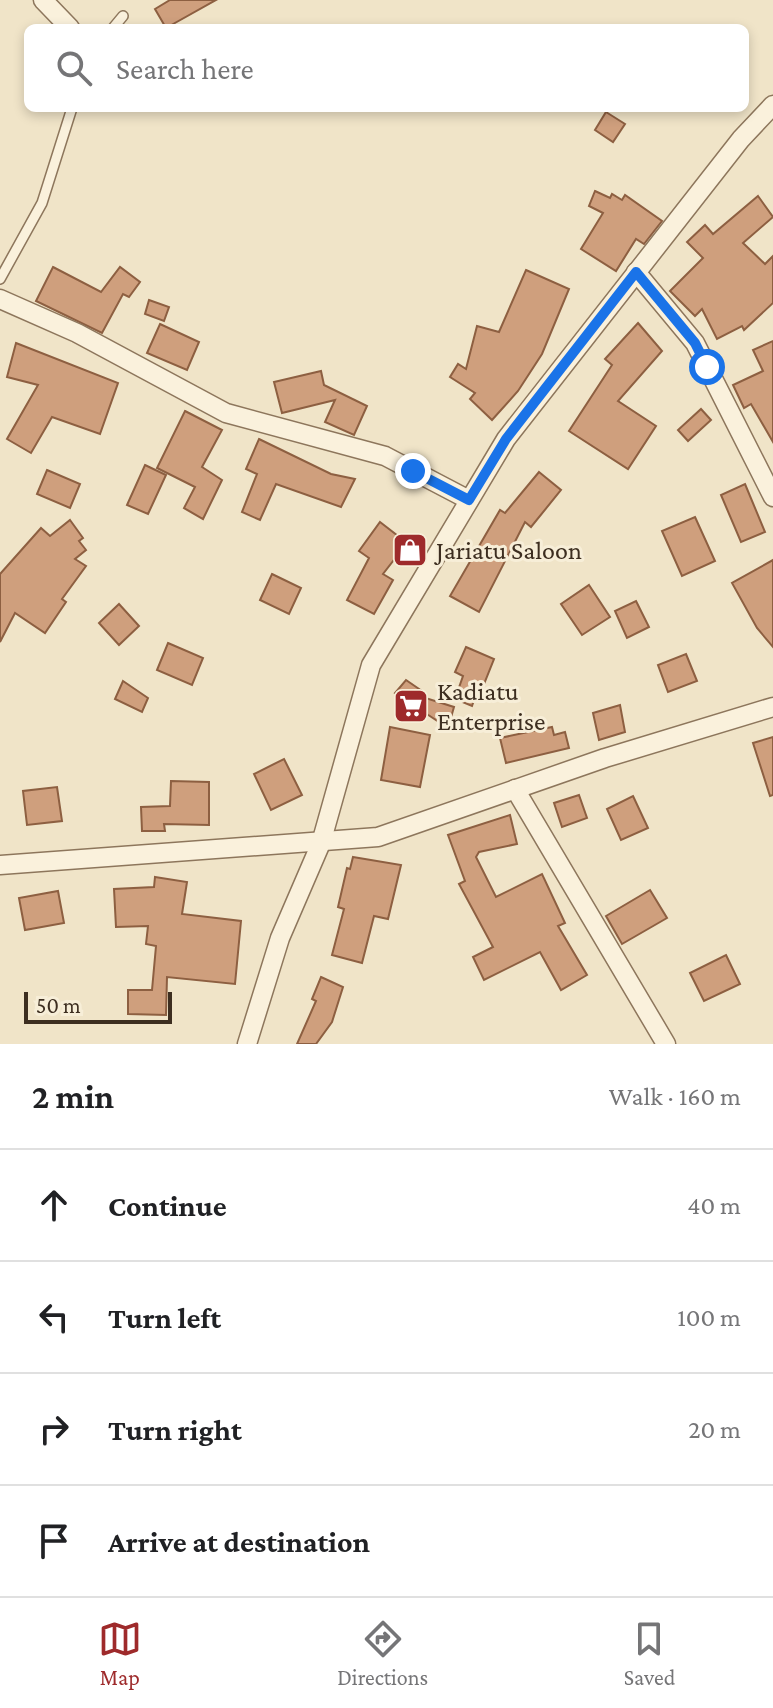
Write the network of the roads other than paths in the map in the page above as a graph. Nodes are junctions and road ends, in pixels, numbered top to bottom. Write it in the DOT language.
graph roads {
  1 [pos="43,0"];
  2 [pos="123,16"];
  3 [pos="66,24"];
  4 [pos="116,24"];
  5 [pos="773,105"];
  6 [pos="71,112"];
  7 [pos="636,272"];
  8 [pos="0,279"];
  9 [pos="0,299"];
  10 [pos="773,497"];
  11 [pos="469,500"];
  12 [pos="773,707"];
  13 [pos="515,789"];
  14 [pos="321,843"];
  15 [pos="0,865"];
  16 [pos="247,1044"];
  17 [pos="666,1044"];
  1 -- 3 [label="street"];
  2 -- 4 [label="lane"];
  5 -- 7 [label="street"];
  6 -- 8 [label="lane"];
  7 -- 10 [label="street"];
  7 -- 11 [label="street"];
  9 -- 11 [label="street"];
  11 -- 14 [label="street"];
  12 -- 13 [label="street"];
  13 -- 14 [label="street"];
  13 -- 17 [label="street"];
  14 -- 15 [label="street"];
  14 -- 16 [label="street"];
}
